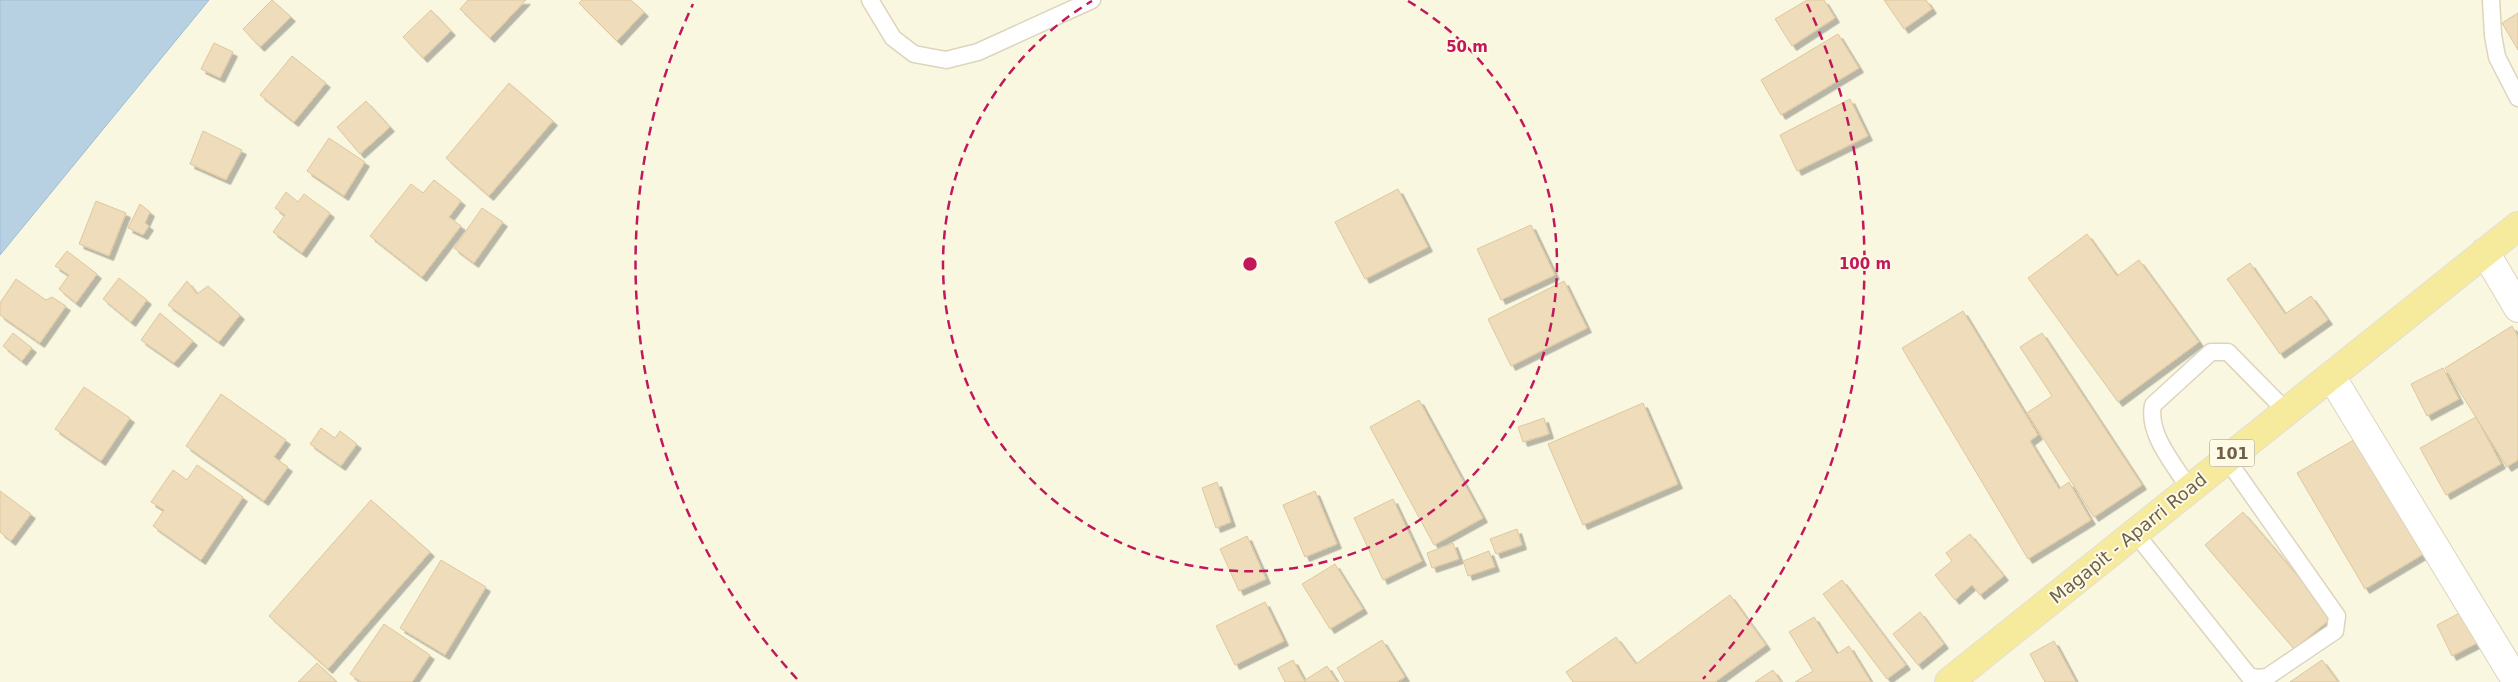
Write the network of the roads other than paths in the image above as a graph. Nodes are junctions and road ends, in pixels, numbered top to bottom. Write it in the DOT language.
graph roads {
  1 [pos="870,0"];
  2 [pos="1092,0"];
  3 [pos="2490,0"];
  4 [pos="2518,98"];
  5 [pos="2518,226"];
  6 [pos="2485,252"];
  7 [pos="2518,308"];
  8 [pos="2331,376"];
  9 [pos="2286,411"];
  10 [pos="2226,458"];
  11 [pos="2188,488"];
  12 [pos="2136,534"];
  13 [pos="1949,682"];
  14 [pos="2517,682"];
  1 -- 2 [label="lane"];
  3 -- 4 [label="lane"];
  5 -- 6 [label="main road, Magapit - Aparri Road / 101"];
  6 -- 7 [label="street"];
  6 -- 8 [label="main road, Magapit - Aparri Road / 101"];
  8 -- 9 [label="main road, Magapit - Aparri Road / 101"];
  8 -- 14 [label="street"];
  9 -- 10 [label="main road, Magapit - Aparri Road / 101"];
  9 -- 11 [label="lane"];
  10 -- 11 [label="main road, Magapit - Aparri Road / 101"];
  10 -- 12 [label="lane"];
  11 -- 12 [label="main road, Magapit - Aparri Road / 101"];
  12 -- 13 [label="main road, Magapit - Aparri Road / 101"];
}
